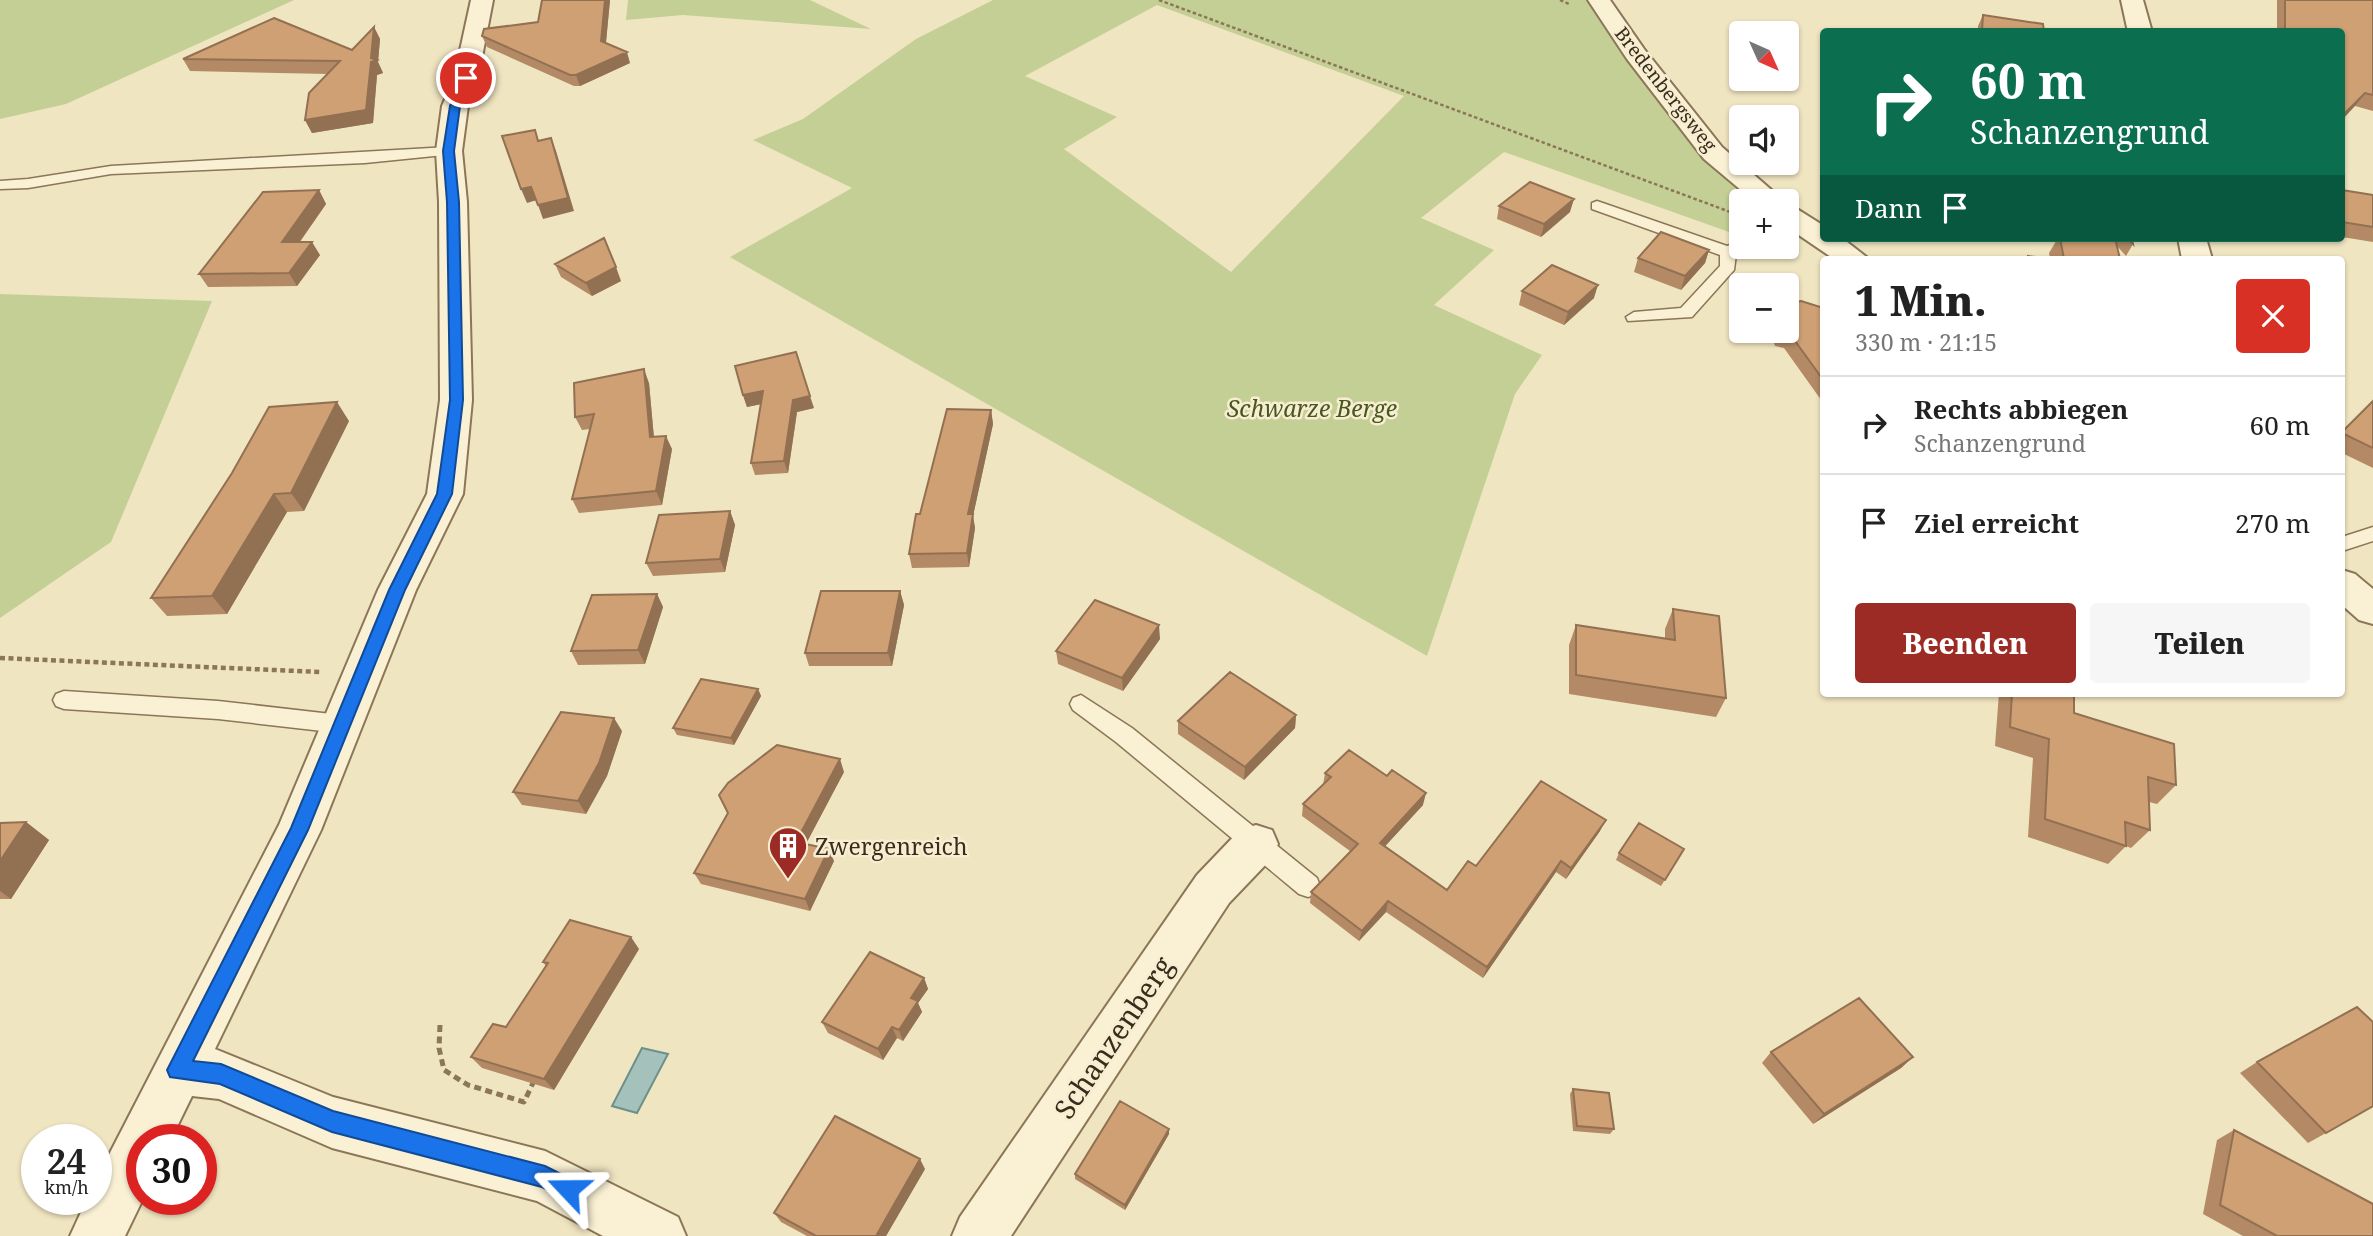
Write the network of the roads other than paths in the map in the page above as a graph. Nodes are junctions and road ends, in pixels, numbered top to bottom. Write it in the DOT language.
graph roads {
  1 [pos="482,0"];
  2 [pos="1599,0"];
  3 [pos="2132,0"];
  4 [pos="2139,28"];
  5 [pos="449,151"];
  6 [pos="0,185"];
  7 [pos="1756,189"];
  8 [pos="1597,206"];
  9 [pos="1799,226"];
  10 [pos="1820,239"];
  11 [pos="1826,242"];
  12 [pos="1729,247"];
  13 [pos="1849,256"];
  14 [pos="1731,259"];
  15 [pos="1634,317"];
  16 [pos="2373,534"];
  17 [pos="2345,543"];
  18 [pos="2345,587"];
  19 [pos="2373,610"];
  20 [pos="64,700"];
  21 [pos="1081,704"];
  22 [pos="340,724"];
  23 [pos="1256,844"];
  24 [pos="1308,886"];
  25 [pos="178,1070"];
  26 [pos="151,1124"];
  27 [pos="126,1176"];
  28 [pos="97,1236"];
  29 [pos="659,1236"];
  30 [pos="979,1236"];
  1 -- 5 [label="street"];
  2 -- 7 [label="street, Bredenbergsweg"];
  3 -- 4 [label="street"];
  5 -- 6 [label="lane"];
  5 -- 22 [label="street"];
  8 -- 12 [label="lane"];
  9 -- 10 [label="street"];
  11 -- 13 [label="street"];
  14 -- 15 [label="lane"];
  16 -- 17 [label="lane"];
  18 -- 19 [label="street"];
  20 -- 22 [label="lane"];
  21 -- 23 [label="lane"];
  22 -- 25 [label="street"];
  23 -- 24 [label="lane"];
  23 -- 30 [label="street, Schanzenberg"];
  25 -- 26 [label="street"];
  25 -- 29 [label="street"];
  27 -- 28 [label="street"];
}
